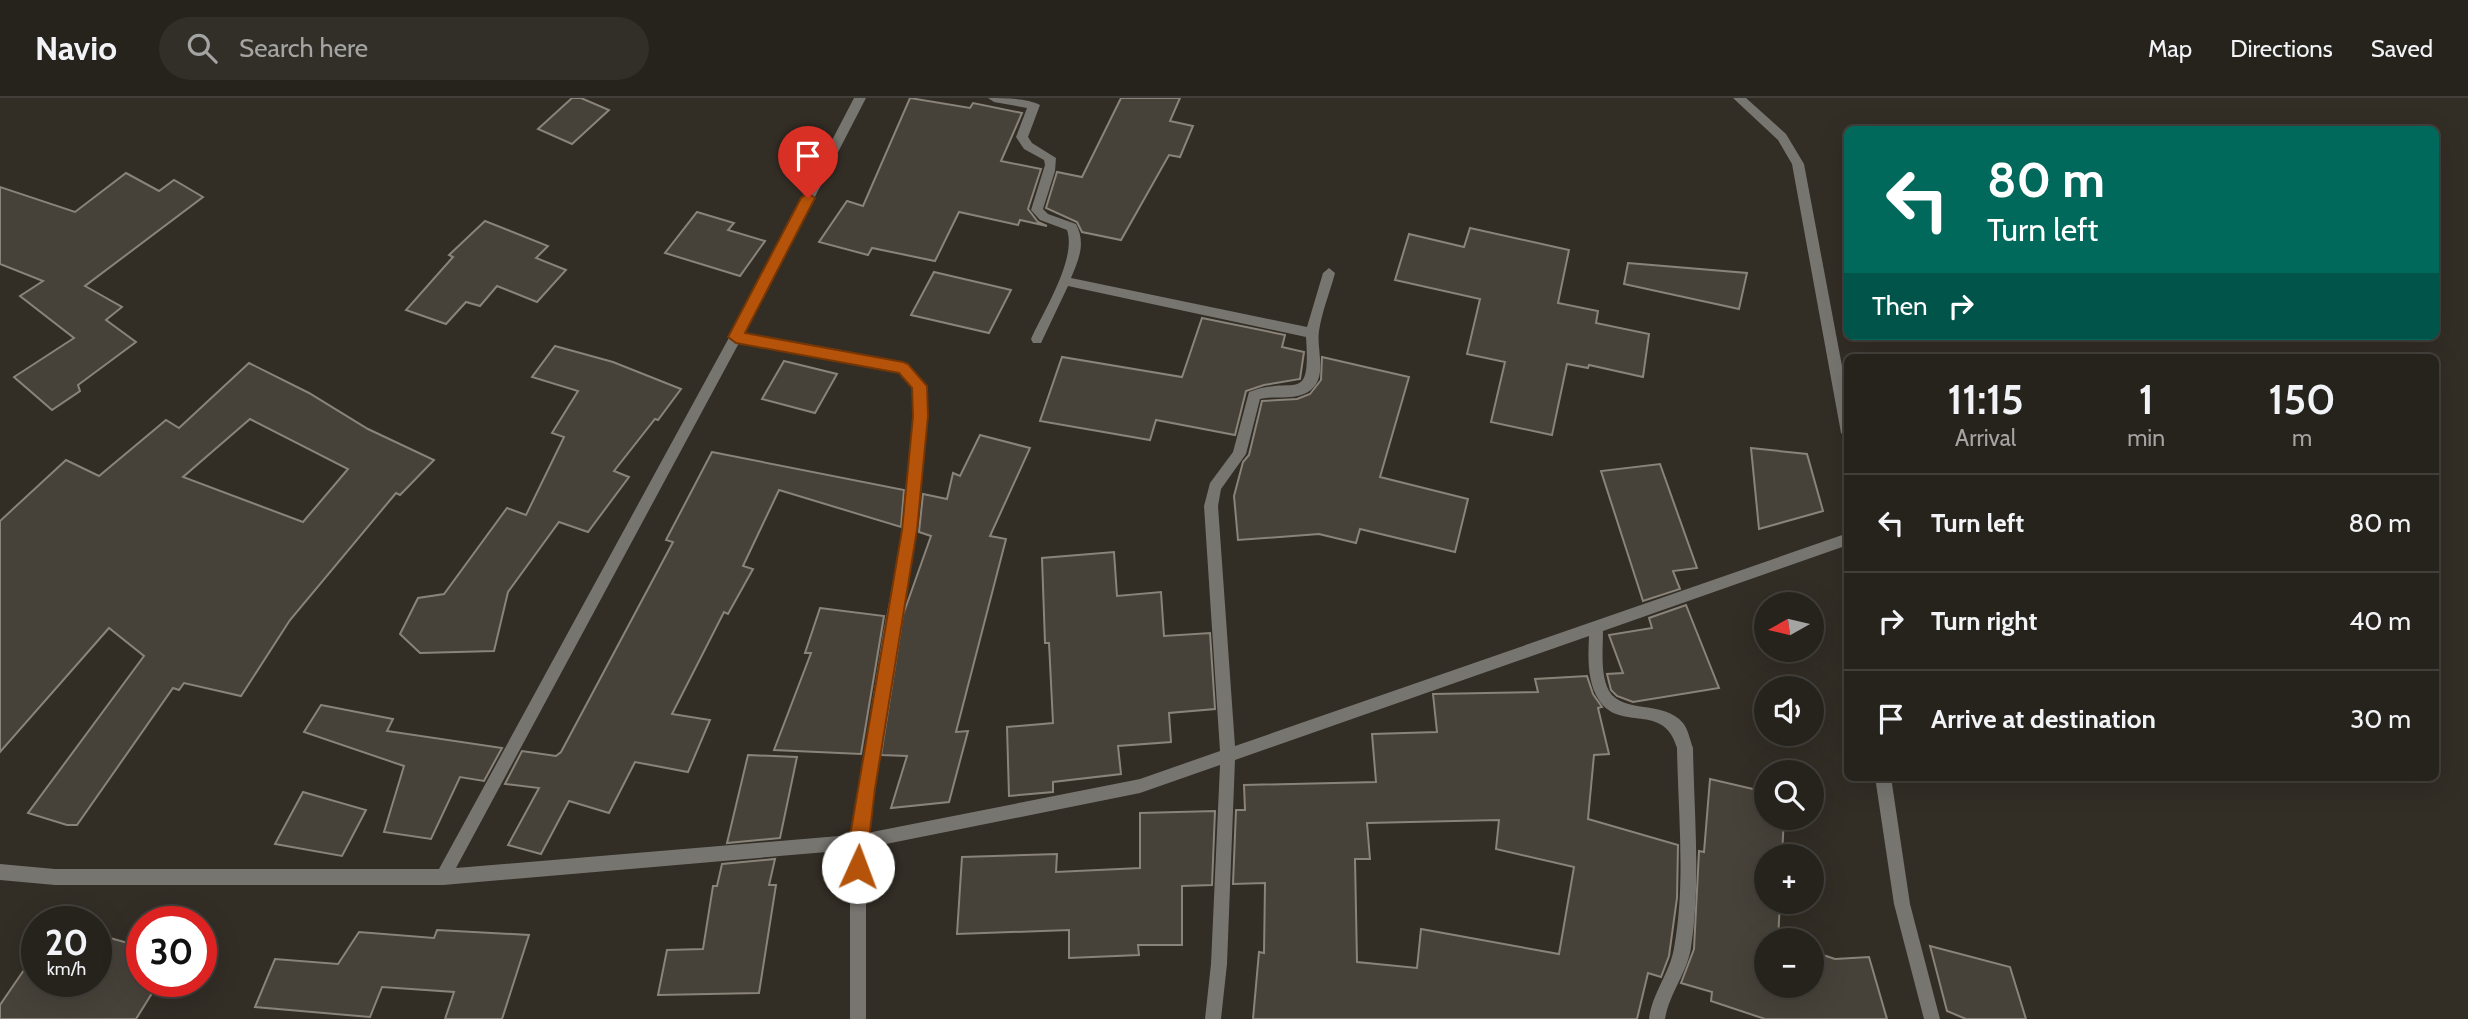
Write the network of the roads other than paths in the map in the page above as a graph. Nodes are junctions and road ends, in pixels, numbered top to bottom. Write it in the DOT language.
graph roads {
  1 [pos="860,98"];
  2 [pos="993,98"];
  3 [pos="1739,98"];
  4 [pos="1036,102"];
  5 [pos="1329,273"];
  6 [pos="1065,281"];
  7 [pos="1312,333"];
  8 [pos="736,337"];
  9 [pos="1037,339"];
  10 [pos="1844,411"];
  11 [pos="1844,540"];
  12 [pos="1596,628"];
  13 [pos="1228,756"];
  14 [pos="1884,781"];
  15 [pos="858,842"];
  16 [pos="0,872"];
  17 [pos="443,877"];
  18 [pos="858,1019"];
  19 [pos="1213,1019"];
  20 [pos="1657,1019"];
  21 [pos="1932,1019"];
  1 -- 8 [label="street"];
  2 -- 4 [label="street"];
  3 -- 10 [label="street"];
  4 -- 6 [label="street"];
  5 -- 7 [label="street"];
  6 -- 7 [label="street"];
  6 -- 9 [label="street"];
  7 -- 13 [label="street"];
  8 -- 15 [label="street"];
  8 -- 17 [label="street"];
  11 -- 12 [label="street"];
  12 -- 13 [label="street"];
  12 -- 20 [label="street"];
  13 -- 15 [label="street"];
  13 -- 19 [label="street"];
  14 -- 21 [label="street"];
  15 -- 17 [label="street"];
  15 -- 18 [label="street"];
  16 -- 17 [label="street"];
}
